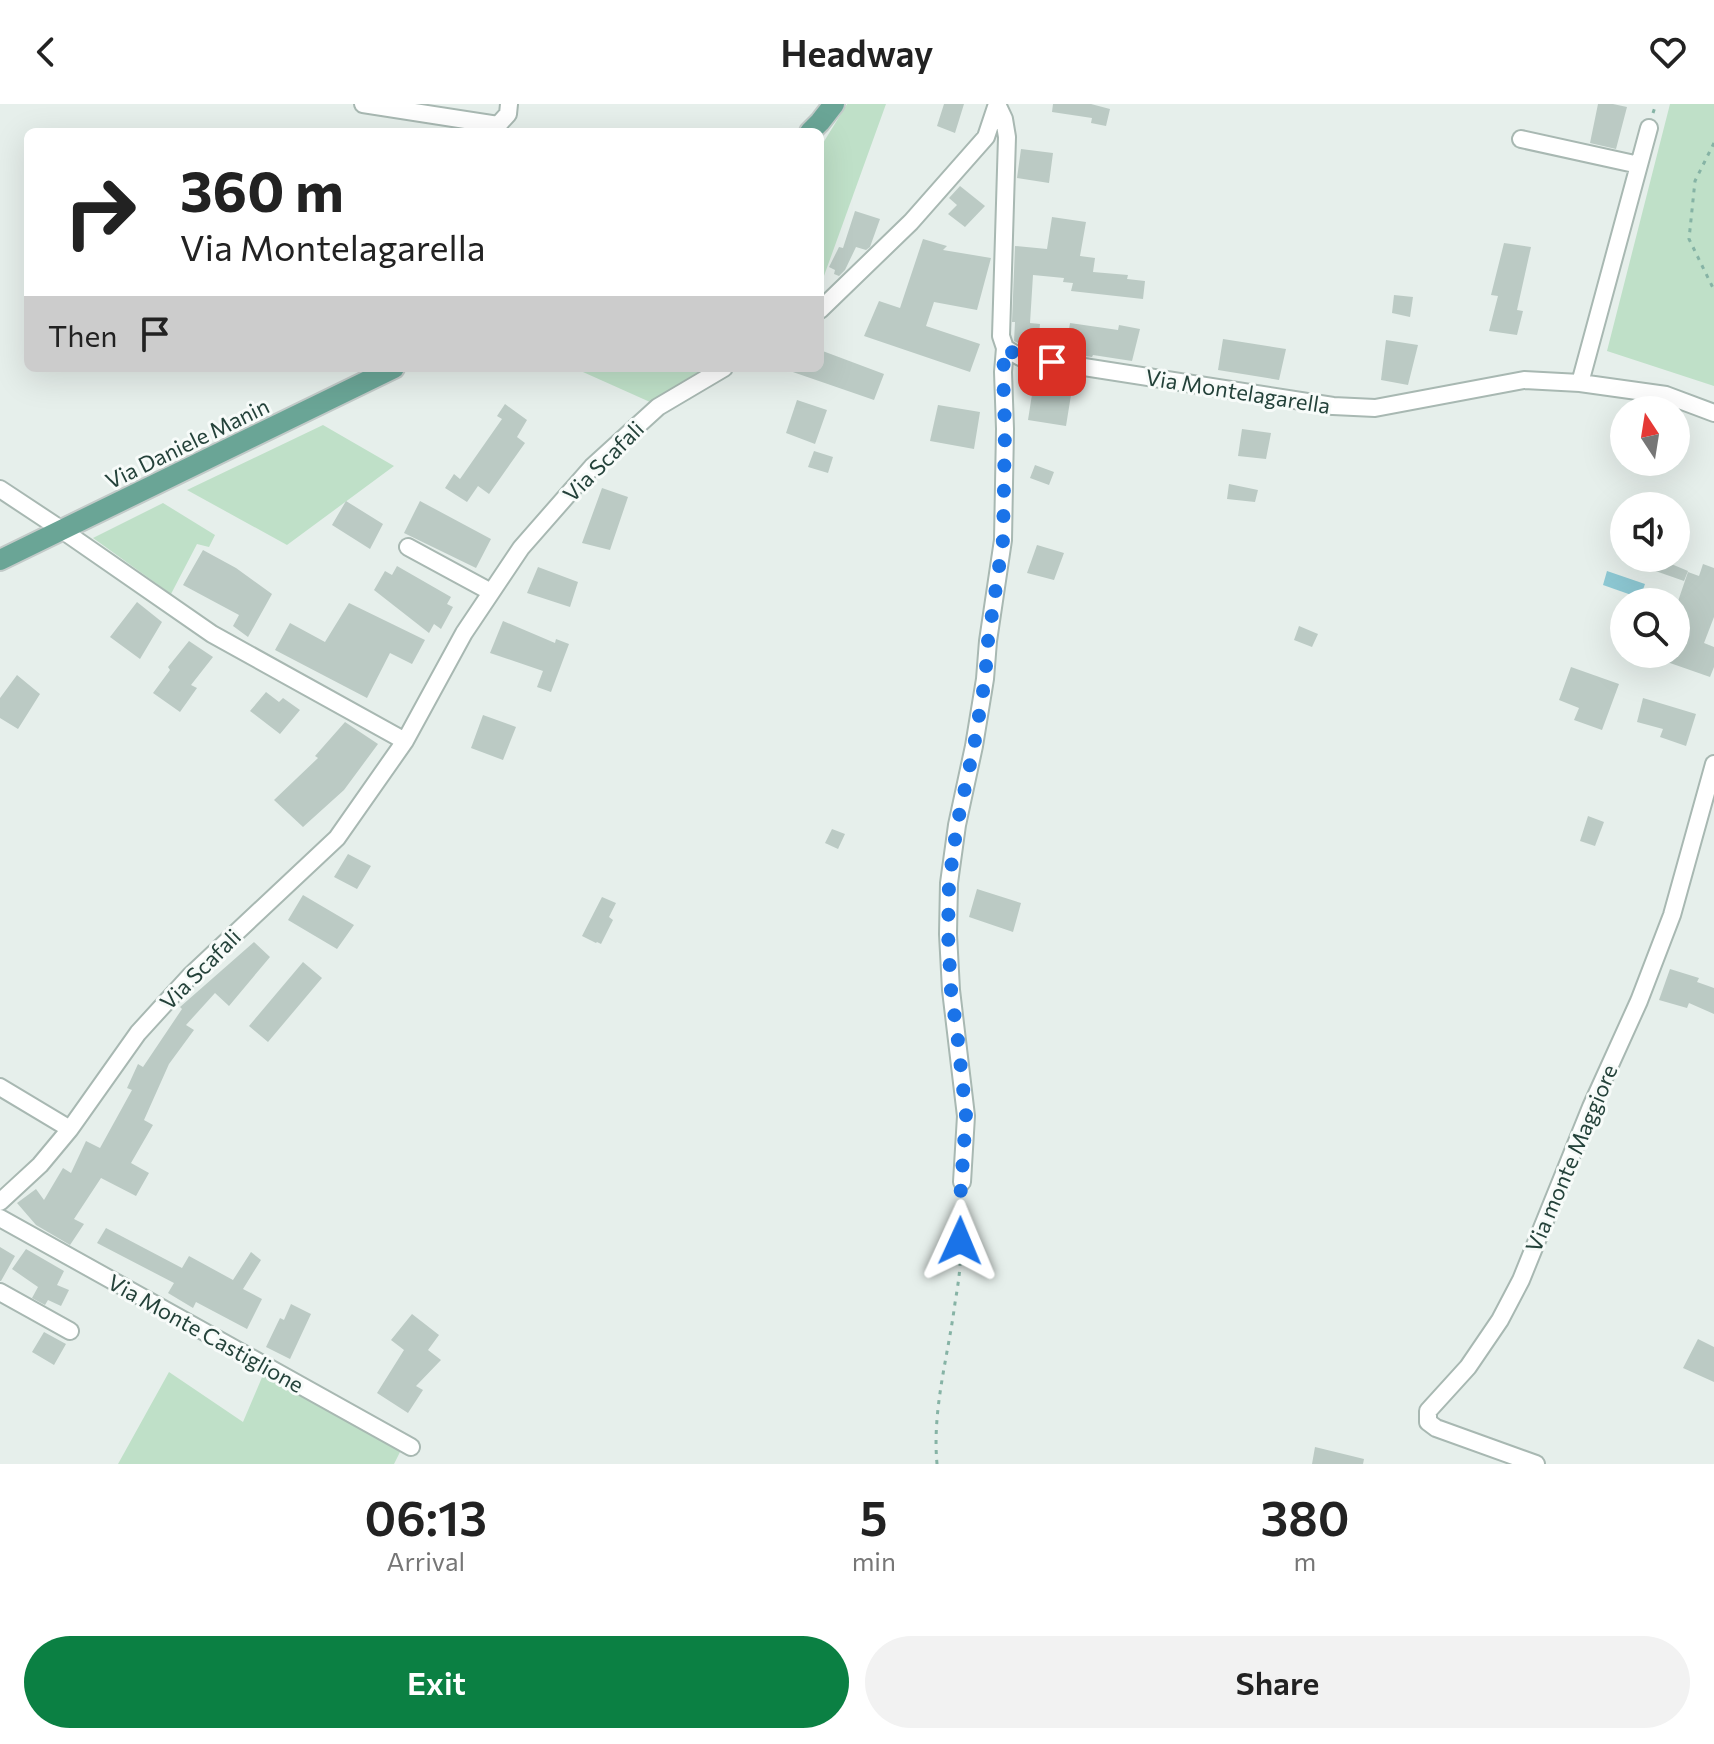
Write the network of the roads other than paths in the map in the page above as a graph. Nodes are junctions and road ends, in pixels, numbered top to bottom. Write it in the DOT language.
graph roads {
  1 [pos="363,104"];
  2 [pos="509,104"];
  3 [pos="834,104"];
  4 [pos="997,104"];
  5 [pos="814,128"];
  6 [pos="1649,128"];
  7 [pos="1521,139"];
  8 [pos="1639,165"];
  9 [pos="824,306"];
  10 [pos="1005,348"];
  11 [pos="386,372"];
  12 [pos="717,372"];
  13 [pos="1580,383"];
  14 [pos="1714,413"];
  15 [pos="0,489"];
  16 [pos="62,530"];
  17 [pos="408,547"];
  18 [pos="0,560"];
  19 [pos="491,592"];
  20 [pos="405,741"];
  21 [pos="1714,764"];
  22 [pos="0,1087"];
  23 [pos="70,1129"];
  24 [pos="962,1182"];
  25 [pos="0,1202"];
  26 [pos="0,1218"];
  27 [pos="0,1292"];
  28 [pos="70,1331"];
  29 [pos="411,1447"];
  30 [pos="1536,1464"];
  1 -- 2 [label="street"];
  3 -- 5 [label="main road"];
  4 -- 9 [label="street"];
  4 -- 10 [label="street"];
  6 -- 8 [label="street"];
  7 -- 8 [label="street"];
  8 -- 13 [label="street"];
  10 -- 13 [label="street, Via Montelagarella"];
  10 -- 24 [label="street"];
  11 -- 16 [label="main road, Via Daniele Manin"];
  12 -- 19 [label="street, Via Scafali"];
  13 -- 14 [label="street, Via Montelagarella"];
  15 -- 16 [label="street"];
  16 -- 18 [label="main road, Via Daniele Manin"];
  16 -- 20 [label="street"];
  17 -- 19 [label="street"];
  19 -- 20 [label="street, Via Scafali"];
  20 -- 23 [label="street, Via Scafali"];
  21 -- 30 [label="street, Via monte Maggiore"];
  22 -- 23 [label="street"];
  23 -- 25 [label="street, Via Scafali"];
  26 -- 29 [label="street, Via Monte Castiglione"];
  27 -- 28 [label="street"];
}
